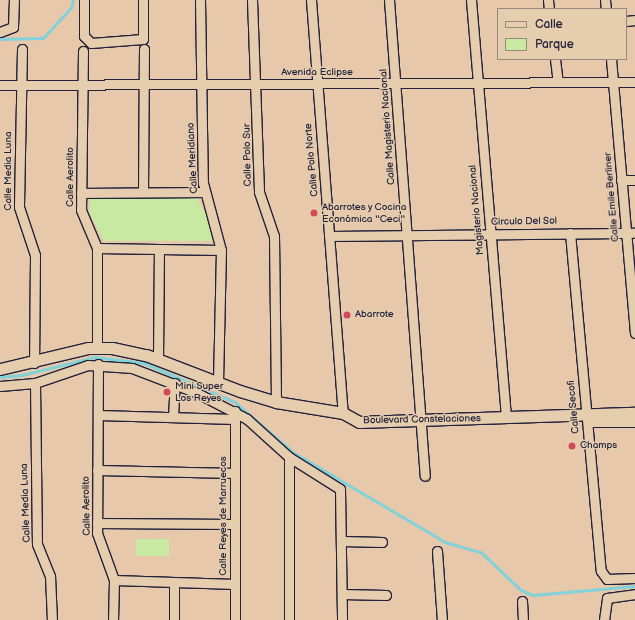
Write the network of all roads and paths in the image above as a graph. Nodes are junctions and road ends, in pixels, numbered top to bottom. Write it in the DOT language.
graph roads {
  1 [pos="14,0"];
  2 [pos="84,0"];
  3 [pos="143,0"];
  4 [pos="200,0"];
  5 [pos="252,0"];
  6 [pos="311,0"];
  7 [pos="389,0"];
  8 [pos="471,0"];
  9 [pos="0,32"];
  10 [pos="22,49"];
  11 [pos="144,49"];
  12 [pos="83,51"];
  13 [pos="555,60"];
  14 [pos="611,60"];
  15 [pos="558,82"];
  16 [pos="613,82"];
  17 [pos="635,82"];
  18 [pos="396,83"];
  19 [pos="478,83"];
  20 [pos="21,84"];
  21 [pos="82,84"];
  22 [pos="143,84"];
  23 [pos="201,84"];
  24 [pos="258,84"];
  25 [pos="317,84"];
  26 [pos="0,85"];
  27 [pos="621,180"];
  28 [pos="635,180"];
  29 [pos="142,192"];
  30 [pos="204,192"];
  31 [pos="81,193"];
  32 [pos="570,233"];
  33 [pos="631,233"];
  34 [pos="490,234"];
  35 [pos="406,235"];
  36 [pos="329,236"];
  37 [pos="97,248"];
  38 [pos="159,250"];
  39 [pos="221,250"];
  40 [pos="635,333"];
  41 [pos="97,347"];
  42 [pos="158,359"];
  43 [pos="34,363"];
  44 [pos="98,364"];
  45 [pos="0,368"];
  46 [pos="35,383"];
  47 [pos="175,383"];
  48 [pos="218,384"];
  49 [pos="0,386"];
  50 [pos="276,402"];
  51 [pos="343,413"];
  52 [pos="635,413"];
  53 [pos="98,415"];
  54 [pos="235,415"];
  55 [pos="173,417"];
  56 [pos="586,417"];
  57 [pos="506,418"];
  58 [pos="420,421"];
  59 [pos="635,421"];
  60 [pos="288,457"];
  61 [pos="97,470"];
  62 [pos="235,473"];
  63 [pos="425,476"];
  64 [pos="97,523"];
  65 [pos="235,524"];
  66 [pos="342,541"];
  67 [pos="382,542"];
  68 [pos="437,551"];
  69 [pos="635,578"];
  70 [pos="114,580"];
  71 [pos="174,582"];
  72 [pos="235,584"];
  73 [pos="342,594"];
  74 [pos="635,594"];
  75 [pos="386,595"];
  76 [pos="522,601"];
  77 [pos="52,620"];
  78 [pos="113,620"];
  79 [pos="174,620"];
  80 [pos="235,620"];
  81 [pos="289,620"];
  82 [pos="342,620"];
  83 [pos="442,620"];
  84 [pos="524,620"];
  85 [pos="604,620"];
  1 -- 9 [label="street"];
  2 -- 3 [label="street"];
  4 -- 23 [label="street, Calle Meridiano"];
  5 -- 24 [label="street, Calle Polo Sur"];
  6 -- 25 [label="street, Calle Polo Norte"];
  7 -- 18 [label="street, Calle Magisterio Nacional"];
  8 -- 19 [label="street, Magisterio Nacional"];
  10 -- 20 [label="street, Calle Media Luna"];
  11 -- 22 [label="street"];
  12 -- 21 [label="street, Calle Aerolito"];
  13 -- 15 [label="street"];
  14 -- 16 [label="street, Calle Emile Berliner"];
  15 -- 16 [label="street, Avenida Eclipse"];
  15 -- 19 [label="street, Avenida Eclipse"];
  16 -- 17 [label="street, Avenida Eclipse"];
  16 -- 27 [label="street, Calle Emile Berliner"];
  18 -- 19 [label="street, Avenida Eclipse"];
  18 -- 25 [label="street, Avenida Eclipse"];
  18 -- 35 [label="street, Calle Magisterio Nacional"];
  19 -- 34 [label="street, Magisterio Nacional"];
  20 -- 21 [label="street, Avenida Eclipse"];
  20 -- 26 [label="street, Avenida Eclipse"];
  20 -- 43 [label="street, Calle Media Luna"];
  21 -- 22 [label="street, Avenida Eclipse"];
  21 -- 31 [label="street, Calle Aerolito"];
  22 -- 23 [label="street, Avenida Eclipse"];
  22 -- 29 [label="street"];
  23 -- 24 [label="street, Avenida Eclipse"];
  23 -- 30 [label="street, Calle Meridiano"];
  24 -- 25 [label="street, Avenida Eclipse"];
  24 -- 50 [label="street, Calle Polo Sur"];
  25 -- 36 [label="street, Calle Polo Norte"];
  27 -- 28 [label="street"];
  27 -- 33 [label="street, Calle Emile Berliner"];
  29 -- 30 [label="street"];
  29 -- 31 [label="street"];
  30 -- 39 [label="street, Calle Meridiano"];
  31 -- 37 [label="street, Calle Aerolito"];
  32 -- 33 [label="street, Circulo Del Sol"];
  32 -- 34 [label="street, Circulo Del Sol"];
  32 -- 56 [label="street, Calle Secofi"];
  33 -- 40 [label="street, Calle Emile Berliner"];
  34 -- 35 [label="street, Circulo Del Sol"];
  34 -- 57 [label="street, Magisterio Nacional"];
  35 -- 36 [label="street, Circulo Del Sol"];
  35 -- 58 [label="street, Calle Magisterio Nacional"];
  36 -- 51 [label="street, Calle Polo Norte"];
  37 -- 38 [label="street"];
  37 -- 41 [label="street, Calle Aerolito"];
  38 -- 39 [label="street"];
  38 -- 42 [label="street"];
  39 -- 48 [label="street, Calle Meridiano"];
  41 -- 42 [label="street, Boulevard Constelaciones"];
  41 -- 43 [label="street, Boulevard Constelaciones"];
  42 -- 48 [label="street, Boulevard Constelaciones"];
  43 -- 45 [label="street, Boulevard Constelaciones"];
  44 -- 46 [label="street"];
  44 -- 47 [label="street"];
  44 -- 53 [label="street, Calle Aerolito"];
  46 -- 49 [label="street"];
  46 -- 77 [label="street, Calle Media Luna"];
  47 -- 54 [label="street"];
  47 -- 55 [label="street"];
  48 -- 50 [label="street, Boulevard Constelaciones"];
  50 -- 51 [label="street, Boulevard Constelaciones"];
  51 -- 58 [label="street, Boulevard Constelaciones"];
  52 -- 56 [label="street, Boulevard Constelaciones"];
  53 -- 55 [label="street"];
  53 -- 61 [label="street, Calle Aerolito"];
  54 -- 55 [label="street"];
  54 -- 60 [label="street"];
  54 -- 62 [label="street, Calle Reyes de Marruecos"];
  56 -- 57 [label="street, Boulevard Constelaciones"];
  56 -- 59 [label="street, Boulevard Constelaciones"];
  56 -- 69 [label="street, Calle Secofi"];
  57 -- 58 [label="street, Boulevard Constelaciones"];
  58 -- 63 [label="street, Calle Magisterio Nacional"];
  60 -- 66 [label="street"];
  60 -- 81 [label="street"];
  61 -- 62 [label="street"];
  61 -- 64 [label="street, Calle Aerolito"];
  62 -- 65 [label="street, Calle Reyes de Marruecos"];
  64 -- 65 [label="street"];
  64 -- 70 [label="street, Calle Aerolito"];
  65 -- 72 [label="street, Calle Reyes de Marruecos"];
  66 -- 67 [label="street"];
  66 -- 73 [label="street"];
  68 -- 83 [label="street"];
  70 -- 71 [label="street"];
  70 -- 78 [label="street, Calle Aerolito"];
  71 -- 72 [label="street"];
  71 -- 79 [label="street"];
  72 -- 80 [label="street, Calle Reyes de Marruecos"];
  73 -- 75 [label="street"];
  73 -- 82 [label="street"];
  74 -- 85 [label="street"];
  76 -- 84 [label="street"];
}
